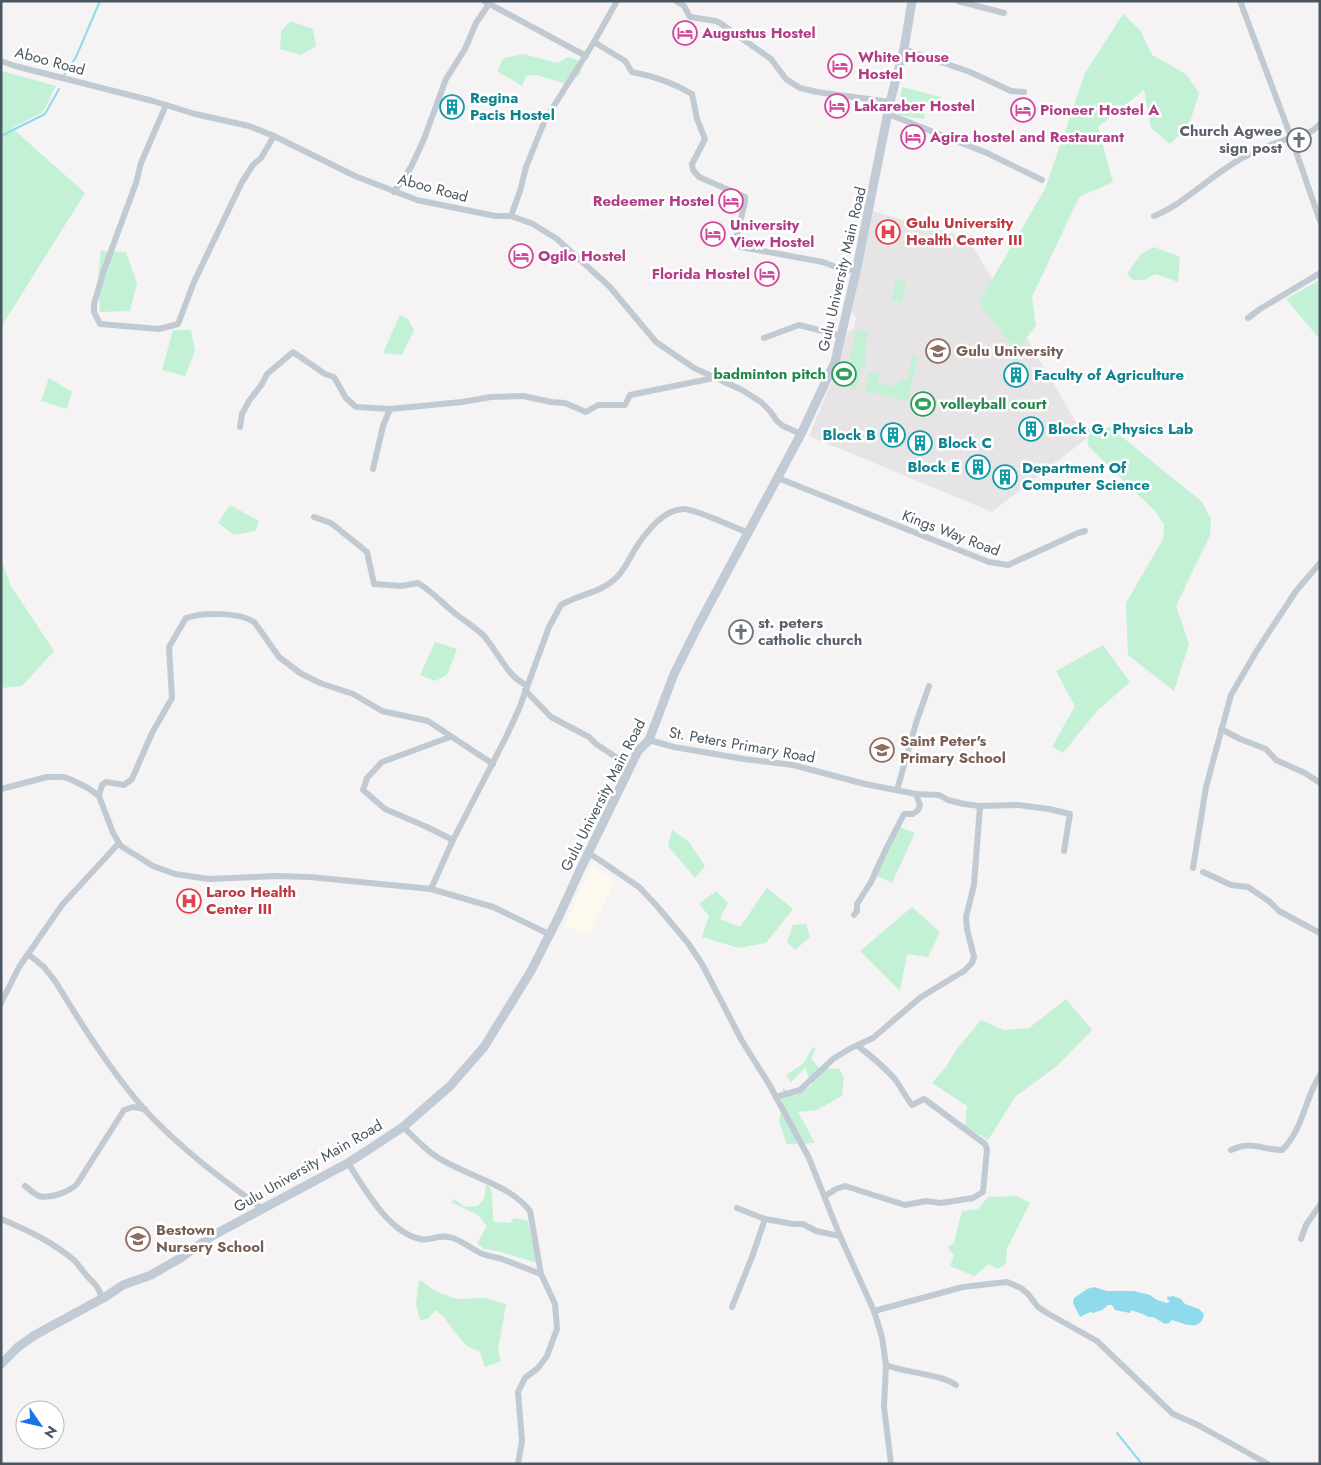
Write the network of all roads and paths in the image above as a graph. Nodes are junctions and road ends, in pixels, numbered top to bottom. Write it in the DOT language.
graph roads {
  1 [pos="617,1"];
  2 [pos="676,1"];
  3 [pos="912,1"];
  4 [pos="958,1"];
  5 [pos="1240,1"];
  6 [pos="486,3"];
  7 [pos="1004,13"];
  8 [pos="594,42"];
  9 [pos="904,48"];
  10 [pos="586,56"];
  11 [pos="1,61"];
  12 [pos="1024,92"];
  13 [pos="890,102"];
  14 [pos="166,105"];
  15 [pos="888,114"];
  16 [pos="1320,124"];
  17 [pos="274,136"];
  18 [pos="1292,137"];
  19 [pos="1042,180"];
  20 [pos="394,192"];
  21 [pos="511,216"];
  22 [pos="1154,216"];
  23 [pos="1320,220"];
  24 [pos="857,267"];
  25 [pos="1320,273"];
  26 [pos="1248,318"];
  27 [pos="842,336"];
  28 [pos="764,338"];
  29 [pos="714,378"];
  30 [pos="390,409"];
  31 [pos="240,427"];
  32 [pos="801,434"];
  33 [pos="374,469"];
  34 [pos="778,478"];
  35 [pos="314,517"];
  36 [pos="1084,532"];
  37 [pos="748,533"];
  38 [pos="1320,563"];
  39 [pos="929,686"];
  40 [pos="525,688"];
  41 [pos="1221,729"];
  42 [pos="450,737"];
  43 [pos="648,740"];
  44 [pos="493,764"];
  45 [pos="631,767"];
  46 [pos="1320,783"];
  47 [pos="1,789"];
  48 [pos="897,790"];
  49 [pos="916,794"];
  50 [pos="98,796"];
  51 [pos="980,806"];
  52 [pos="453,840"];
  53 [pos="118,844"];
  54 [pos="1064,851"];
  55 [pos="589,853"];
  56 [pos="1193,868"];
  57 [pos="1203,872"];
  58 [pos="430,889"];
  59 [pos="854,915"];
  60 [pos="1320,933"];
  61 [pos="548,934"];
  62 [pos="28,954"];
  63 [pos="1,1003"];
  64 [pos="858,1046"];
  65 [pos="1320,1075"];
  66 [pos="776,1097"];
  67 [pos="144,1109"];
  68 [pos="403,1127"];
  69 [pos="1231,1150"];
  70 [pos="348,1163"];
  71 [pos="25,1186"];
  72 [pos="825,1196"];
  73 [pos="1320,1206"];
  74 [pos="737,1208"];
  75 [pos="263,1209"];
  76 [pos="1,1219"];
  77 [pos="765,1219"];
  78 [pos="840,1236"];
  79 [pos="1301,1239"];
  80 [pos="541,1274"];
  81 [pos="102,1298"];
  82 [pos="732,1307"];
  83 [pos="874,1311"];
  84 [pos="1,1364"];
  85 [pos="886,1365"];
  86 [pos="956,1385"];
  87 [pos="518,1464"];
  88 [pos="891,1464"];
  89 [pos="1268,1464"];
  1 -- 8 [label="street"];
  2 -- 13 [label="street"];
  3 -- 9 [label="street, Gulu University Main Road"];
  4 -- 7 [label="street"];
  5 -- 18 [label="street"];
  6 -- 10 [label="street"];
  6 -- 20 [label="street"];
  8 -- 10 [label="street"];
  8 -- 24 [label="street"];
  9 -- 12 [label="street"];
  9 -- 13 [label="street, Gulu University Main Road"];
  10 -- 21 [label="street"];
  11 -- 14 [label="street, Aboo Road"];
  13 -- 15 [label="street, Gulu University Main Road"];
  14 -- 17 [label="street, Aboo Road"];
  14 -- 17 [label="street"];
  15 -- 19 [label="street"];
  15 -- 24 [label="street, Gulu University Main Road"];
  16 -- 18 [label="street"];
  17 -- 20 [label="street, Aboo Road"];
  18 -- 22 [label="street"];
  18 -- 23 [label="street"];
  20 -- 21 [label="street, Aboo Road"];
  21 -- 29 [label="street, Aboo Road"];
  24 -- 27 [label="street, Gulu University Main Road"];
  25 -- 26 [label="street"];
  27 -- 28 [label="street"];
  27 -- 32 [label="street, Gulu University Main Road"];
  29 -- 30 [label="street"];
  29 -- 32 [label="street, Aboo Road"];
  30 -- 31 [label="street"];
  30 -- 33 [label="street"];
  32 -- 34 [label="street, Gulu University Main Road"];
  34 -- 36 [label="street, Kings Way Road"];
  34 -- 37 [label="street, Gulu University Main Road"];
  35 -- 40 [label="street"];
  37 -- 40 [label="street"];
  37 -- 43 [label="street, Gulu University Main Road"];
  38 -- 41 [label="street"];
  39 -- 48 [label="street"];
  40 -- 44 [label="street"];
  40 -- 45 [label="street"];
  41 -- 46 [label="street"];
  41 -- 56 [label="street"];
  42 -- 44 [label="street"];
  42 -- 50 [label="street"];
  42 -- 52 [label="street"];
  43 -- 45 [label="street, Gulu University Main Road"];
  43 -- 48 [label="street, St. Peters Primary Road"];
  44 -- 52 [label="street"];
  45 -- 55 [label="street, Gulu University Main Road"];
  47 -- 50 [label="street"];
  48 -- 49 [label="street, St. Peters Primary Road"];
  49 -- 51 [label="street, St. Peters Primary Road"];
  49 -- 59 [label="street"];
  50 -- 53 [label="street"];
  51 -- 54 [label="street, St. Peters Primary Road"];
  51 -- 64 [label="street"];
  52 -- 58 [label="street"];
  53 -- 58 [label="street"];
  53 -- 62 [label="street"];
  55 -- 61 [label="street, Gulu University Main Road"];
  55 -- 66 [label="street"];
  57 -- 60 [label="street"];
  58 -- 61 [label="street"];
  61 -- 68 [label="street, Gulu University Main Road"];
  62 -- 63 [label="street"];
  62 -- 67 [label="street"];
  64 -- 66 [label="street"];
  64 -- 72 [label="street"];
  65 -- 69 [label="street"];
  66 -- 72 [label="street"];
  67 -- 71 [label="street"];
  67 -- 75 [label="street"];
  68 -- 70 [label="street, Gulu University Main Road"];
  68 -- 80 [label="street"];
  70 -- 75 [label="street, Gulu University Main Road"];
  70 -- 80 [label="street"];
  72 -- 78 [label="street"];
  73 -- 79 [label="street"];
  74 -- 77 [label="street"];
  75 -- 81 [label="street, Gulu University Main Road"];
  76 -- 81 [label="street"];
  77 -- 78 [label="street"];
  77 -- 82 [label="street"];
  78 -- 83 [label="street"];
  80 -- 87 [label="street"];
  81 -- 84 [label="street, Gulu University Main Road"];
  83 -- 85 [label="street"];
  83 -- 89 [label="street"];
  85 -- 86 [label="street"];
  85 -- 88 [label="street"];
}
